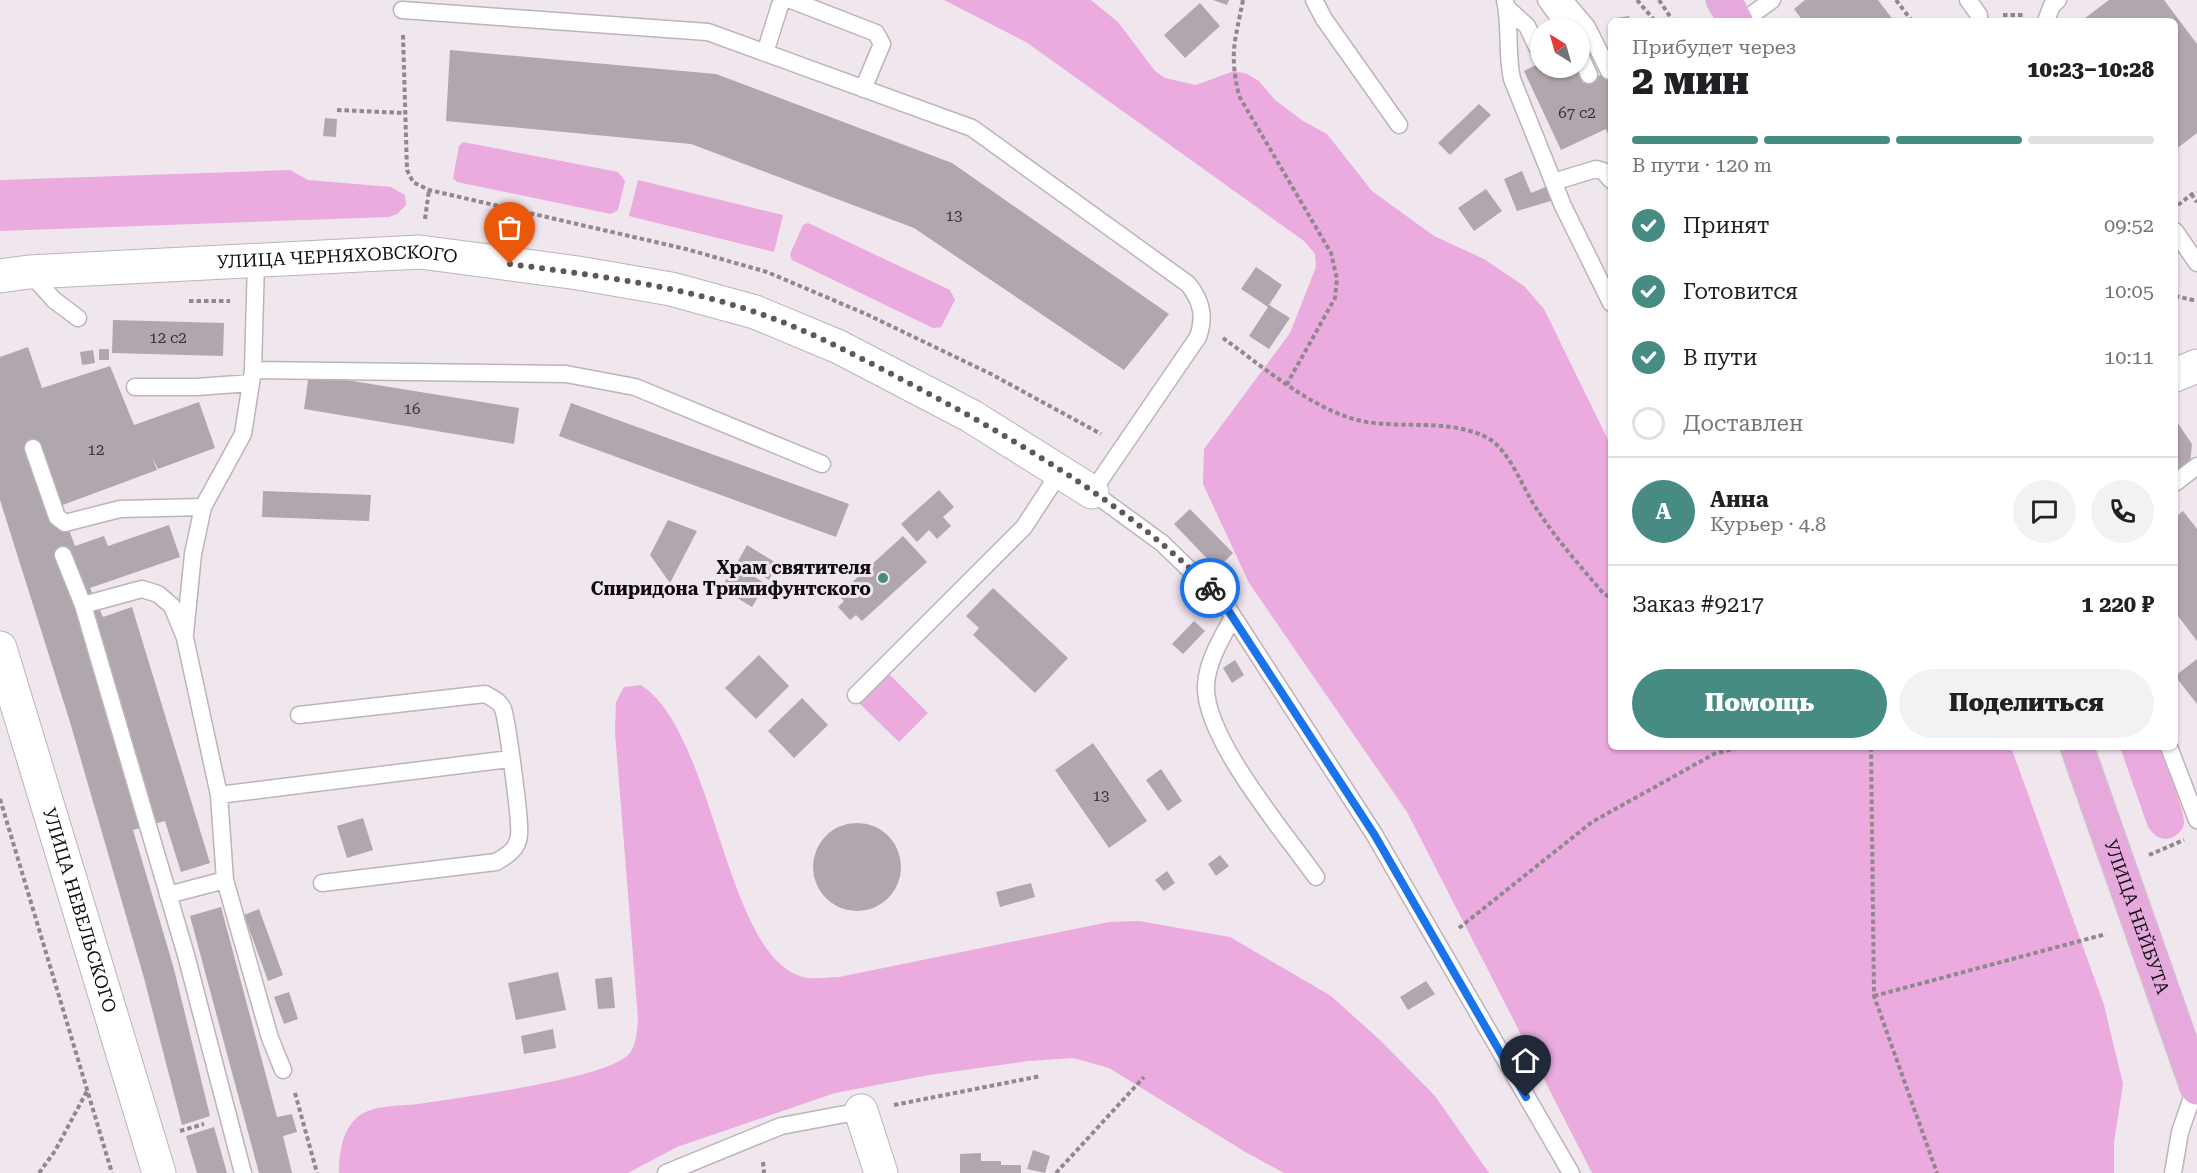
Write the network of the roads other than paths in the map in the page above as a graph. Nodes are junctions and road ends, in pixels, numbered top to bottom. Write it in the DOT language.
graph roads {
  1 [pos="784,0"];
  2 [pos="791,0"];
  3 [pos="1314,0"];
  4 [pos="1546,0"];
  5 [pos="1564,0"];
  6 [pos="1723,0"];
  7 [pos="1772,0"];
  8 [pos="1968,0"];
  9 [pos="2058,0"];
  10 [pos="1506,4"];
  11 [pos="402,10"];
  12 [pos="1559,18"];
  13 [pos="1734,18"];
  14 [pos="1747,18"];
  15 [pos="1979,18"];
  16 [pos="2046,18"];
  17 [pos="1530,32"];
  18 [pos="765,53"];
  19 [pos="1608,69"];
  20 [pos="863,89"];
  21 [pos="1399,124"];
  22 [pos="1608,177"];
  23 [pos="1553,182"];
  24 [pos="2178,235"];
  25 [pos="256,261"];
  26 [pos="2197,263"];
  27 [pos="15,274"];
  28 [pos="1608,297"];
  29 [pos="78,318"];
  30 [pos="2197,366"];
  31 [pos="2178,374"];
  32 [pos="252,376"];
  33 [pos="135,387"];
  34 [pos="33,448"];
  35 [pos="822,464"];
  36 [pos="2197,466"];
  37 [pos="1060,472"];
  38 [pos="2178,481"];
  39 [pos="1092,492"];
  40 [pos="203,507"];
  41 [pos="63,555"];
  42 [pos="83,605"];
  43 [pos="1233,618"];
  44 [pos="185,638"];
  45 [pos="0,648"];
  46 [pos="856,695"];
  47 [pos="299,715"];
  48 [pos="2078,750"];
  49 [pos="2170,750"];
  50 [pos="510,759"];
  51 [pos="219,795"];
  52 [pos="2197,820"];
  53 [pos="1316,877"];
  54 [pos="225,880"];
  55 [pos="322,883"];
  56 [pos="168,895"];
  57 [pos="284,1070"];
  58 [pos="2197,1087"];
  59 [pos="861,1111"];
  60 [pos="159,1173"];
  61 [pos="243,1173"];
  62 [pos="666,1173"];
  63 [pos="882,1173"];
  64 [pos="1571,1173"];
  65 [pos="2173,1173"];
  1 -- 18 [label="lane"];
  2 -- 20 [label="lane"];
  3 -- 21 [label="lane"];
  4 -- 12 [label="lane"];
  5 -- 19 [label="lane"];
  6 -- 13 [label="main road"];
  7 -- 14 [label="lane"];
  8 -- 15 [label="lane"];
  9 -- 16 [label="lane"];
  10 -- 17 [label="lane"];
  10 -- 23 [label="lane"];
  11 -- 18 [label="lane"];
  18 -- 20 [label="lane"];
  20 -- 39 [label="lane"];
  22 -- 23 [label="lane"];
  23 -- 28 [label="lane"];
  24 -- 26 [label="lane"];
  25 -- 27 [label="street, УЛИЦА ЧЕРНЯХОВСКОГО"];
  25 -- 32 [label="lane"];
  25 -- 37 [label="street, УЛИЦА ЧЕРНЯХОВСКОГО"];
  27 -- 29 [label="lane"];
  30 -- 31 [label="street"];
  32 -- 33 [label="lane"];
  32 -- 35 [label="lane"];
  32 -- 40 [label="lane"];
  34 -- 40 [label="lane"];
  36 -- 38 [label="lane"];
  37 -- 39 [label="street, УЛИЦА ЧЕРНЯХОВСКОГО"];
  37 -- 46 [label="lane"];
  39 -- 43 [label="lane"];
  40 -- 44 [label="lane"];
  41 -- 42 [label="lane"];
  42 -- 44 [label="lane"];
  42 -- 56 [label="lane"];
  43 -- 53 [label="lane"];
  43 -- 64 [label="lane"];
  44 -- 51 [label="lane"];
  45 -- 60 [label="street, УЛИЦА НЕВЕЛЬСКОГО"];
  47 -- 50 [label="lane"];
  48 -- 58 [label="main road, УЛИЦА НЕЙБУТА"];
  49 -- 52 [label="lane"];
  50 -- 51 [label="lane"];
  50 -- 55 [label="lane"];
  51 -- 54 [label="lane"];
  54 -- 56 [label="lane"];
  54 -- 57 [label="lane"];
  56 -- 61 [label="lane"];
  58 -- 65 [label="lane"];
  59 -- 62 [label="lane"];
  59 -- 63 [label="street"];
}
